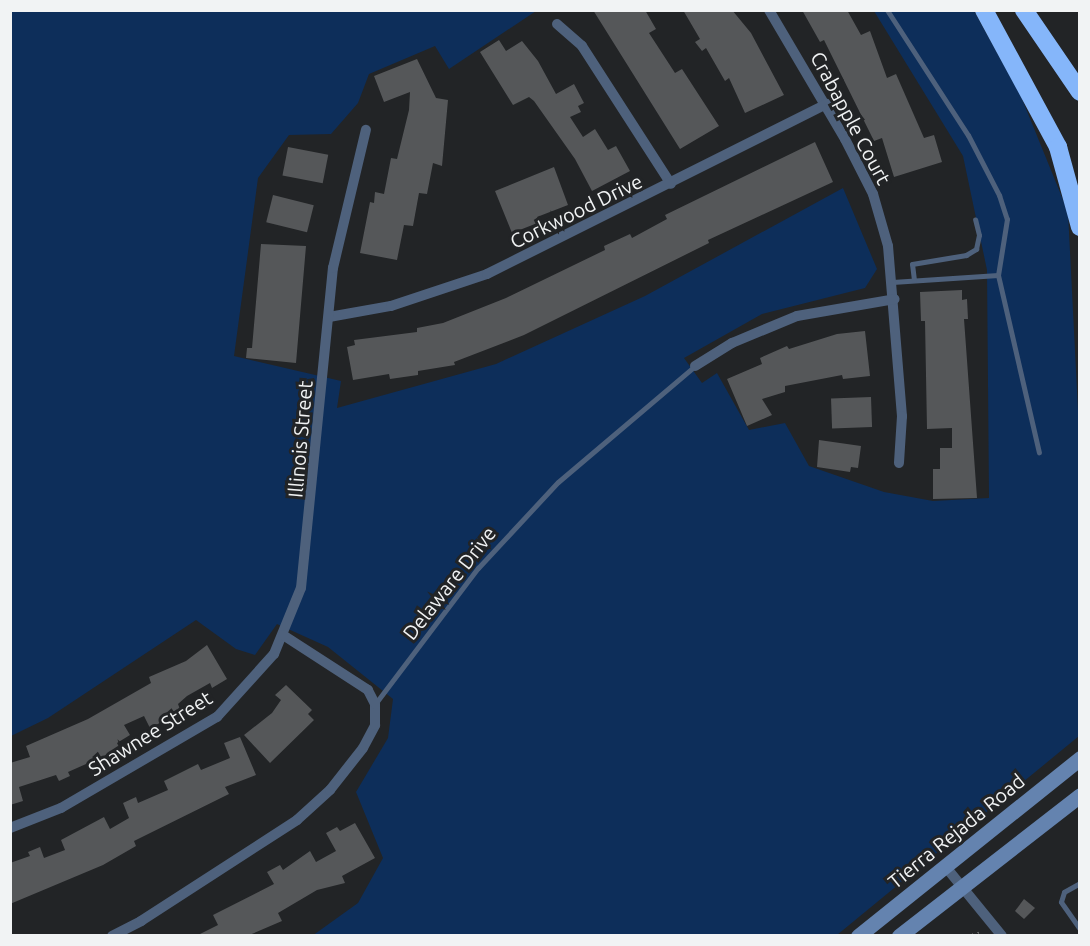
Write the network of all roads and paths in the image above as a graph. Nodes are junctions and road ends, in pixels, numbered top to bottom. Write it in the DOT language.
graph roads {
  1 [pos="769,10"];
  2 [pos="887,10"];
  3 [pos="984,10"];
  4 [pos="1024,10"];
  5 [pos="557,24"];
  6 [pos="1080,92"];
  7 [pos="827,104"];
  8 [pos="366,130"];
  9 [pos="671,184"];
  10 [pos="975,219"];
  11 [pos="1080,227"];
  12 [pos="998,276"];
  13 [pos="914,280"];
  14 [pos="892,282"];
  15 [pos="895,299"];
  16 [pos="329,316"];
  17 [pos="695,366"];
  18 [pos="1039,452"];
  19 [pos="899,463"];
  20 [pos="283,635"];
  21 [pos="375,704"];
  22 [pos="1080,758"];
  23 [pos="1080,795"];
  24 [pos="10,828"];
  25 [pos="945,866"];
  26 [pos="1080,883"];
  27 [pos="962,887"];
  28 [pos="1080,928"];
  29 [pos="1000,932"];
  30 [pos="112,936"];
  31 [pos="858,936"];
  32 [pos="900,936"];
  33 [pos="966,936"];
  1 -- 7 [label="street, Crabapple Court"];
  2 -- 12 [label="lane"];
  3 -- 11 [label="highway"];
  4 -- 6 [label="highway"];
  5 -- 9 [label="street"];
  7 -- 9 [label="street, Corkwood Drive"];
  7 -- 14 [label="street, Crabapple Court"];
  8 -- 16 [label="street, Illinois Street"];
  9 -- 16 [label="street, Corkwood Drive"];
  10 -- 13 [label="lane"];
  12 -- 13 [label="lane"];
  12 -- 18 [label="lane"];
  13 -- 14 [label="lane"];
  14 -- 15 [label="street, Crabapple Court"];
  15 -- 17 [label="street, Delaware Drive"];
  15 -- 19 [label="street, Crabapple Court"];
  16 -- 20 [label="street, Illinois Street"];
  17 -- 21 [label="lane, Delaware Drive"];
  20 -- 21 [label="street"];
  20 -- 24 [label="street, Shawnee Street"];
  21 -- 30 [label="street, Delaware Drive"];
  22 -- 25 [label="main road, Tierra Rejada Road"];
  23 -- 27 [label="main road"];
  25 -- 27 [label="street"];
  25 -- 31 [label="main road, Tierra Rejada Road"];
  26 -- 28 [label="lane"];
  27 -- 29 [label="street"];
  27 -- 32 [label="main road"];
  29 -- 33 [label="path"];
}
